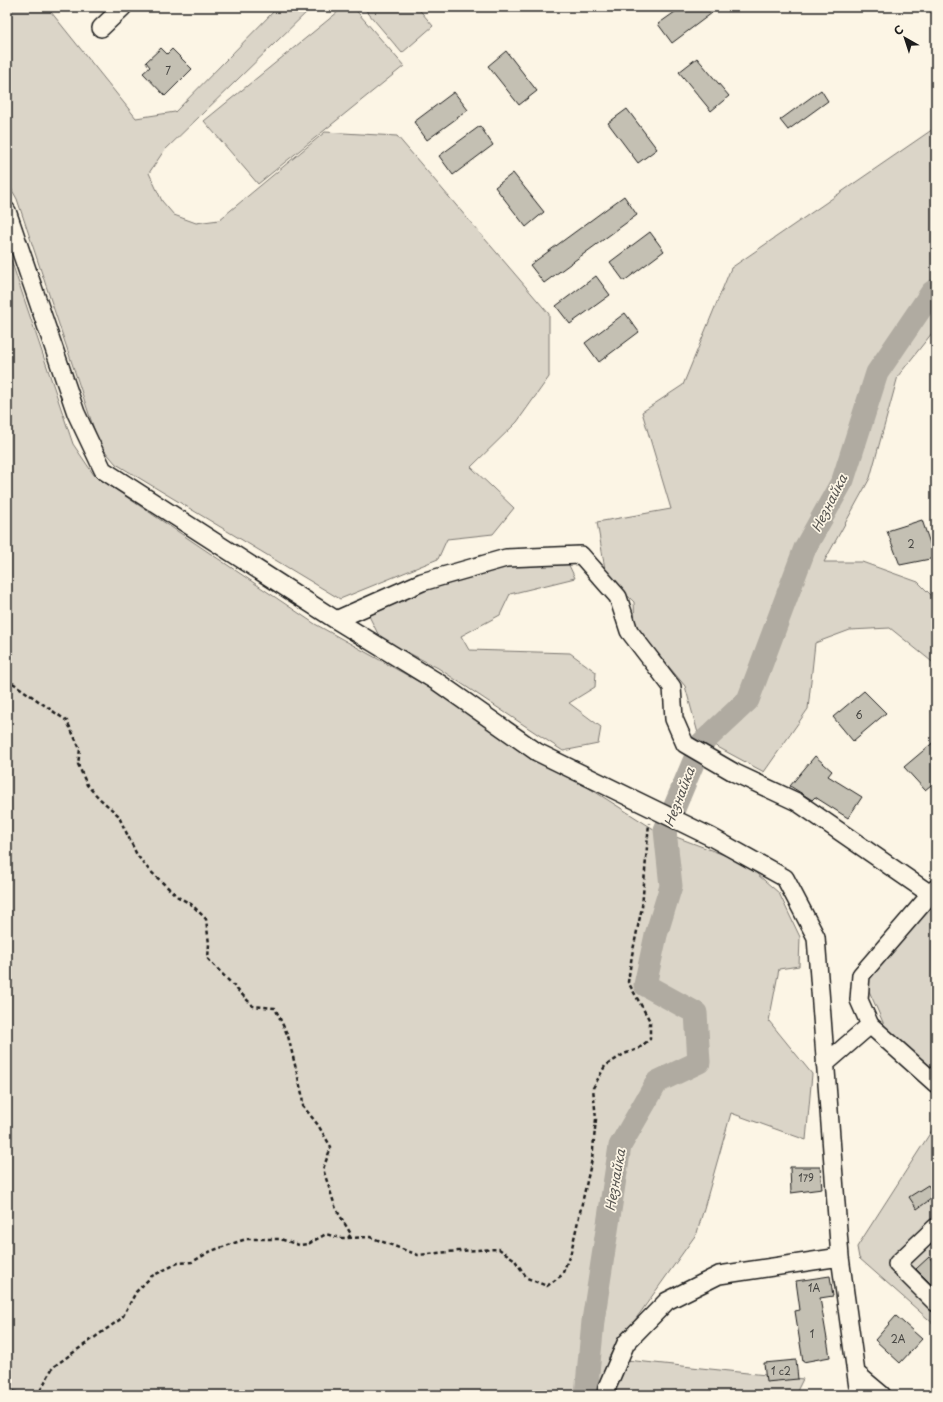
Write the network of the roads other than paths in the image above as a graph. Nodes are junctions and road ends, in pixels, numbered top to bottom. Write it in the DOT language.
graph roads {
  1 [pos="123,7"];
  2 [pos="101,28"];
  3 [pos="7,211"];
  4 [pos="336,620"];
  5 [pos="934,893"];
  6 [pos="870,1025"];
  7 [pos="825,1064"];
  8 [pos="936,1084"];
  9 [pos="936,1227"];
  10 [pos="840,1257"];
  11 [pos="936,1303"];
  12 [pos="857,1374"];
  13 [pos="606,1395"];
  14 [pos="859,1395"];
  15 [pos="882,1395"];
  1 -- 2 [label="street"];
  3 -- 4 [label="street"];
  4 -- 5 [label="street"];
  4 -- 7 [label="street"];
  5 -- 6 [label="street"];
  6 -- 7 [label="street"];
  6 -- 8 [label="street"];
  7 -- 10 [label="street"];
  9 -- 11 [label="street"];
  10 -- 12 [label="street"];
  10 -- 13 [label="street"];
  12 -- 14 [label="street"];
  12 -- 15 [label="street"];
}
